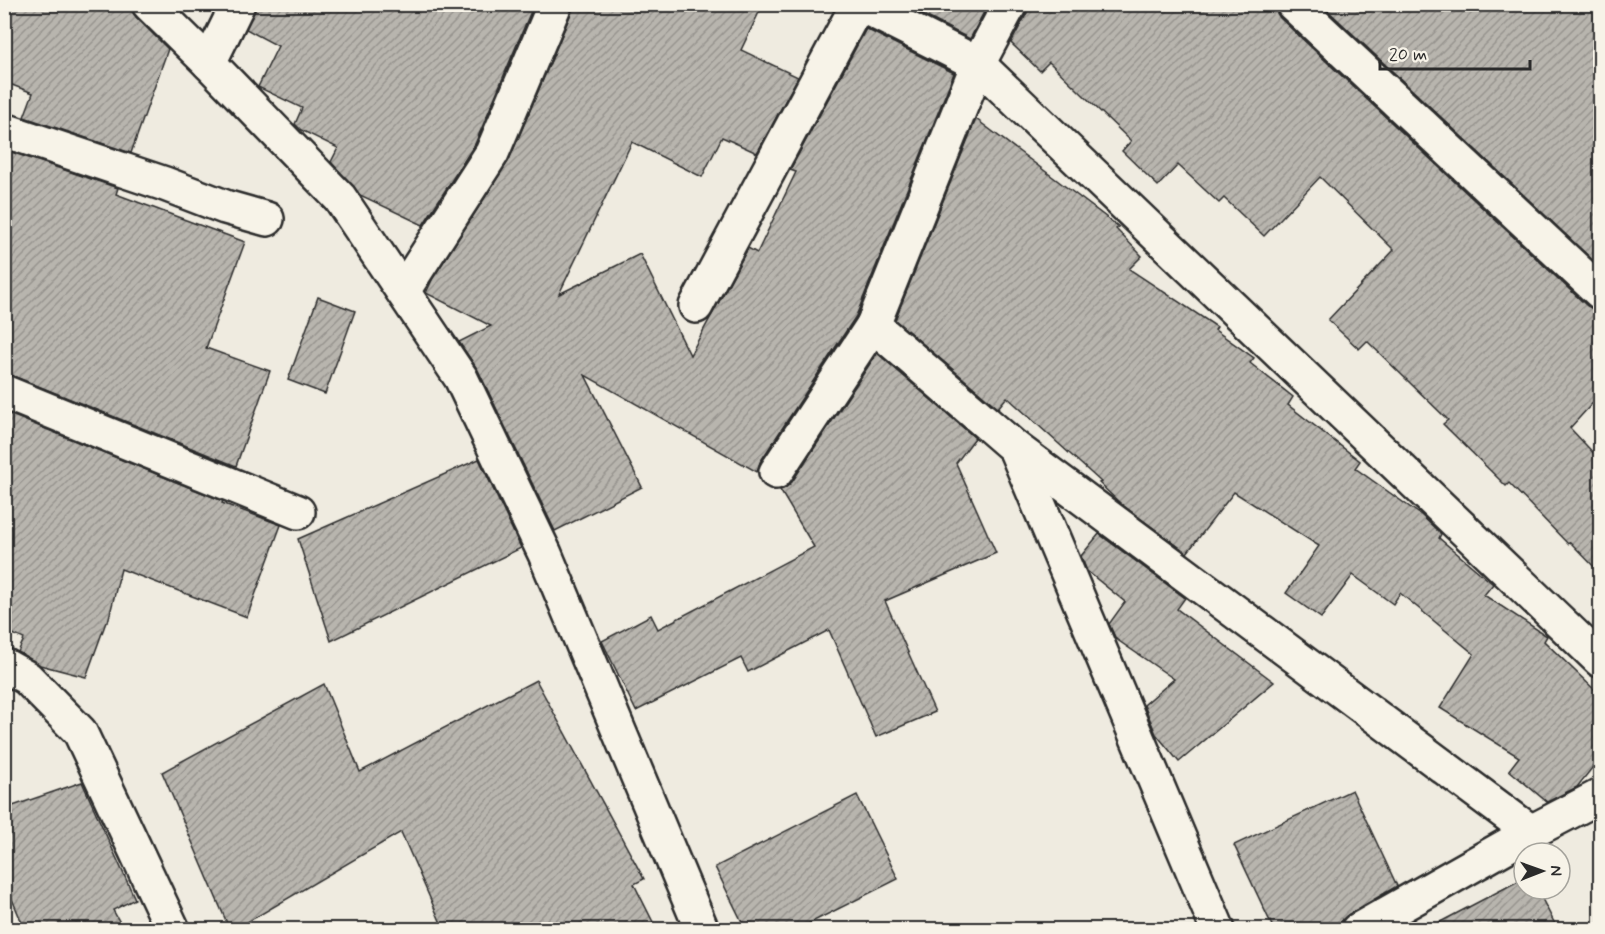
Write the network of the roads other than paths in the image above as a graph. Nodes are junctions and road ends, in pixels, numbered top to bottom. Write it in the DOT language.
graph roads {
  1 [pos="149,4"];
  2 [pos="238,4"];
  3 [pos="555,4"];
  4 [pos="859,4"];
  5 [pos="1010,4"];
  6 [pos="1293,4"];
  7 [pos="209,63"];
  8 [pos="978,63"];
  9 [pos="4,130"];
  10 [pos="267,219"];
  11 [pos="403,291"];
  12 [pos="1600,292"];
  13 [pos="696,306"];
  14 [pos="873,325"];
  15 [pos="4,392"];
  16 [pos="1014,447"];
  17 [pos="776,472"];
  18 [pos="298,512"];
  19 [pos="1600,660"];
  20 [pos="4,665"];
  21 [pos="1600,796"];
  22 [pos="1531,832"];
  23 [pos="173,930"];
  24 [pos="702,930"];
  25 [pos="1218,930"];
  26 [pos="1358,930"];
  1 -- 7 [label="street"];
  2 -- 7 [label="street"];
  3 -- 11 [label="street"];
  4 -- 8 [label="street"];
  4 -- 13 [label="street"];
  5 -- 8 [label="street"];
  6 -- 12 [label="street"];
  7 -- 11 [label="street"];
  8 -- 14 [label="street"];
  8 -- 19 [label="street"];
  9 -- 10 [label="street"];
  11 -- 24 [label="street"];
  14 -- 16 [label="street"];
  14 -- 17 [label="street"];
  15 -- 18 [label="street"];
  16 -- 22 [label="street"];
  16 -- 25 [label="street"];
  20 -- 23 [label="street"];
  21 -- 22 [label="street"];
  22 -- 26 [label="street"];
}
